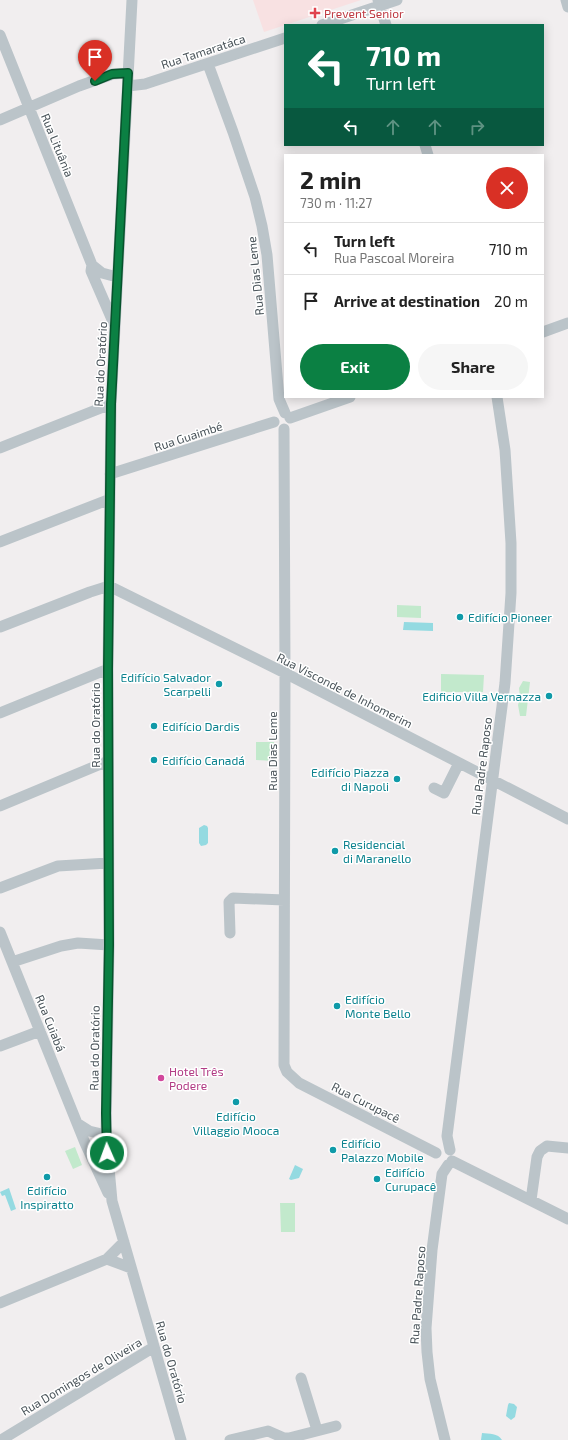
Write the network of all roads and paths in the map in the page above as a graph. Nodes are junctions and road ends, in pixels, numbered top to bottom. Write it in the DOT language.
graph roads {
  1 [pos="132,0"];
  2 [pos="397,0"];
  3 [pos="566,0"];
  4 [pos="379,3"];
  5 [pos="568,7"];
  6 [pos="325,24"];
  7 [pos="386,24"];
  8 [pos="0,35"];
  9 [pos="284,38"];
  10 [pos="208,64"];
  11 [pos="128,73"];
  12 [pos="128,86"];
  13 [pos="29,107"];
  14 [pos="0,120"];
  15 [pos="92,265"];
  16 [pos="117,277"];
  17 [pos="96,282"];
  18 [pos="117,293"];
  19 [pos="568,324"];
  20 [pos="115,326"];
  21 [pos="544,332"];
  22 [pos="347,398"];
  23 [pos="498,398"];
  24 [pos="111,404"];
  25 [pos="281,417"];
  26 [pos="0,448"];
  27 [pos="110,474"];
  28 [pos="110,499"];
  29 [pos="0,542"];
  30 [pos="109,586"];
  31 [pos="0,627"];
  32 [pos="108,669"];
  33 [pos="285,673"];
  34 [pos="0,714"];
  35 [pos="108,761"];
  36 [pos="459,763"];
  37 [pos="492,780"];
  38 [pos="434,788"];
  39 [pos="0,806"];
  40 [pos="568,819"];
  41 [pos="108,863"];
  42 [pos="0,888"];
  43 [pos="284,900"];
  44 [pos="0,932"];
  45 [pos="230,933"];
  46 [pos="109,945"];
  47 [pos="12,962"];
  48 [pos="40,1031"];
  49 [pos="0,1046"];
  50 [pos="287,1072"];
  51 [pos="78,1124"];
  52 [pos="106,1135"];
  53 [pos="84,1143"];
  54 [pos="568,1148"];
  55 [pos="107,1153"];
  56 [pos="443,1159"];
  57 [pos="531,1200"];
  58 [pos="112,1201"];
  59 [pos="568,1219"];
  60 [pos="124,1242"];
  61 [pos="107,1259"];
  62 [pos="131,1268"];
  63 [pos="0,1303"];
  64 [pos="154,1347"];
  65 [pos="300,1378"];
  66 [pos="336,1426"];
  67 [pos="317,1430"];
  68 [pos="179,1439"];
  69 [pos="1,1440"];
  70 [pos="230,1440"];
  71 [pos="445,1440"];
  1 -- 11 [label="street, Rua do Oratório"];
  2 -- 4 [label="street"];
  3 -- 5 [label="street"];
  4 -- 6 [label="street"];
  4 -- 7 [label="street"];
  8 -- 13 [label="street, Rua Lituânia"];
  9 -- 10 [label="street, Rua Tamaratáca"];
  10 -- 12 [label="street, Rua Tamaratáca"];
  10 -- 25 [label="street, Rua Dias Leme"];
  11 -- 12 [label="street, Rua do Oratório"];
  11 -- 13 [label="street"];
  12 -- 16 [label="street, Rua do Oratório"];
  13 -- 14 [label="street"];
  13 -- 15 [label="street, Rua Lituânia"];
  15 -- 16 [label="street"];
  15 -- 17 [label="street, Rua Lituânia"];
  16 -- 18 [label="street, Rua do Oratório"];
  17 -- 18 [label="street"];
  17 -- 20 [label="street, Rua Lituânia"];
  18 -- 20 [label="street, Rua do Oratório"];
  19 -- 21 [label="street"];
  20 -- 24 [label="street, Rua do Oratório"];
  22 -- 25 [label="street, Rua Guaimbé"];
  23 -- 37 [label="street, Rua Padre Raposo"];
  24 -- 26 [label="street"];
  24 -- 27 [label="street, Rua do Oratório"];
  25 -- 27 [label="street, Rua Guaimbé"];
  25 -- 33 [label="street, Rua Dias Leme"];
  27 -- 28 [label="street, Rua do Oratório"];
  28 -- 29 [label="street"];
  28 -- 30 [label="street, Rua do Oratório"];
  30 -- 31 [label="street"];
  30 -- 32 [label="street, Rua do Oratório"];
  30 -- 33 [label="street, Rua Visconde de Inhomerim"];
  32 -- 34 [label="street"];
  32 -- 35 [label="street, Rua do Oratório"];
  33 -- 36 [label="street, Rua Visconde de Inhomerim"];
  33 -- 43 [label="street, Rua Dias Leme"];
  35 -- 39 [label="street"];
  35 -- 41 [label="street, Rua do Oratório"];
  36 -- 37 [label="street, Rua Visconde de Inhomerim"];
  36 -- 38 [label="street"];
  37 -- 40 [label="street, Rua Visconde de Inhomerim"];
  37 -- 56 [label="street, Rua Padre Raposo"];
  41 -- 42 [label="street"];
  41 -- 46 [label="street, Rua do Oratório"];
  43 -- 45 [label="street"];
  43 -- 50 [label="street, Rua Dias Leme"];
  44 -- 47 [label="street, Rua Cuiabá"];
  46 -- 47 [label="street"];
  46 -- 52 [label="street, Rua do Oratório"];
  47 -- 48 [label="street, Rua Cuiabá"];
  48 -- 49 [label="street"];
  48 -- 51 [label="street, Rua Cuiabá"];
  50 -- 56 [label="street, Rua Curupacê"];
  51 -- 52 [label="street"];
  51 -- 53 [label="street, Rua Cuiabá"];
  52 -- 55 [label="street, Rua do Oratório"];
  53 -- 55 [label="street"];
  53 -- 58 [label="street, Rua Cuiabá"];
  54 -- 57 [label="street"];
  55 -- 58 [label="street, Rua do Oratório"];
  56 -- 57 [label="street, Rua Curupacê"];
  56 -- 71 [label="street, Rua Padre Raposo"];
  57 -- 59 [label="street, Rua Curupacê"];
  58 -- 60 [label="street, Rua do Oratório"];
  60 -- 61 [label="street"];
  60 -- 62 [label="street, Rua do Oratório"];
  61 -- 62 [label="street"];
  61 -- 63 [label="street"];
  62 -- 64 [label="street, Rua do Oratório"];
  64 -- 68 [label="street, Rua do Oratório"];
  64 -- 69 [label="street, Rua Domingos de Oliveira"];
  65 -- 67 [label="street"];
  66 -- 67 [label="street"];
  67 -- 70 [label="street"];
}
